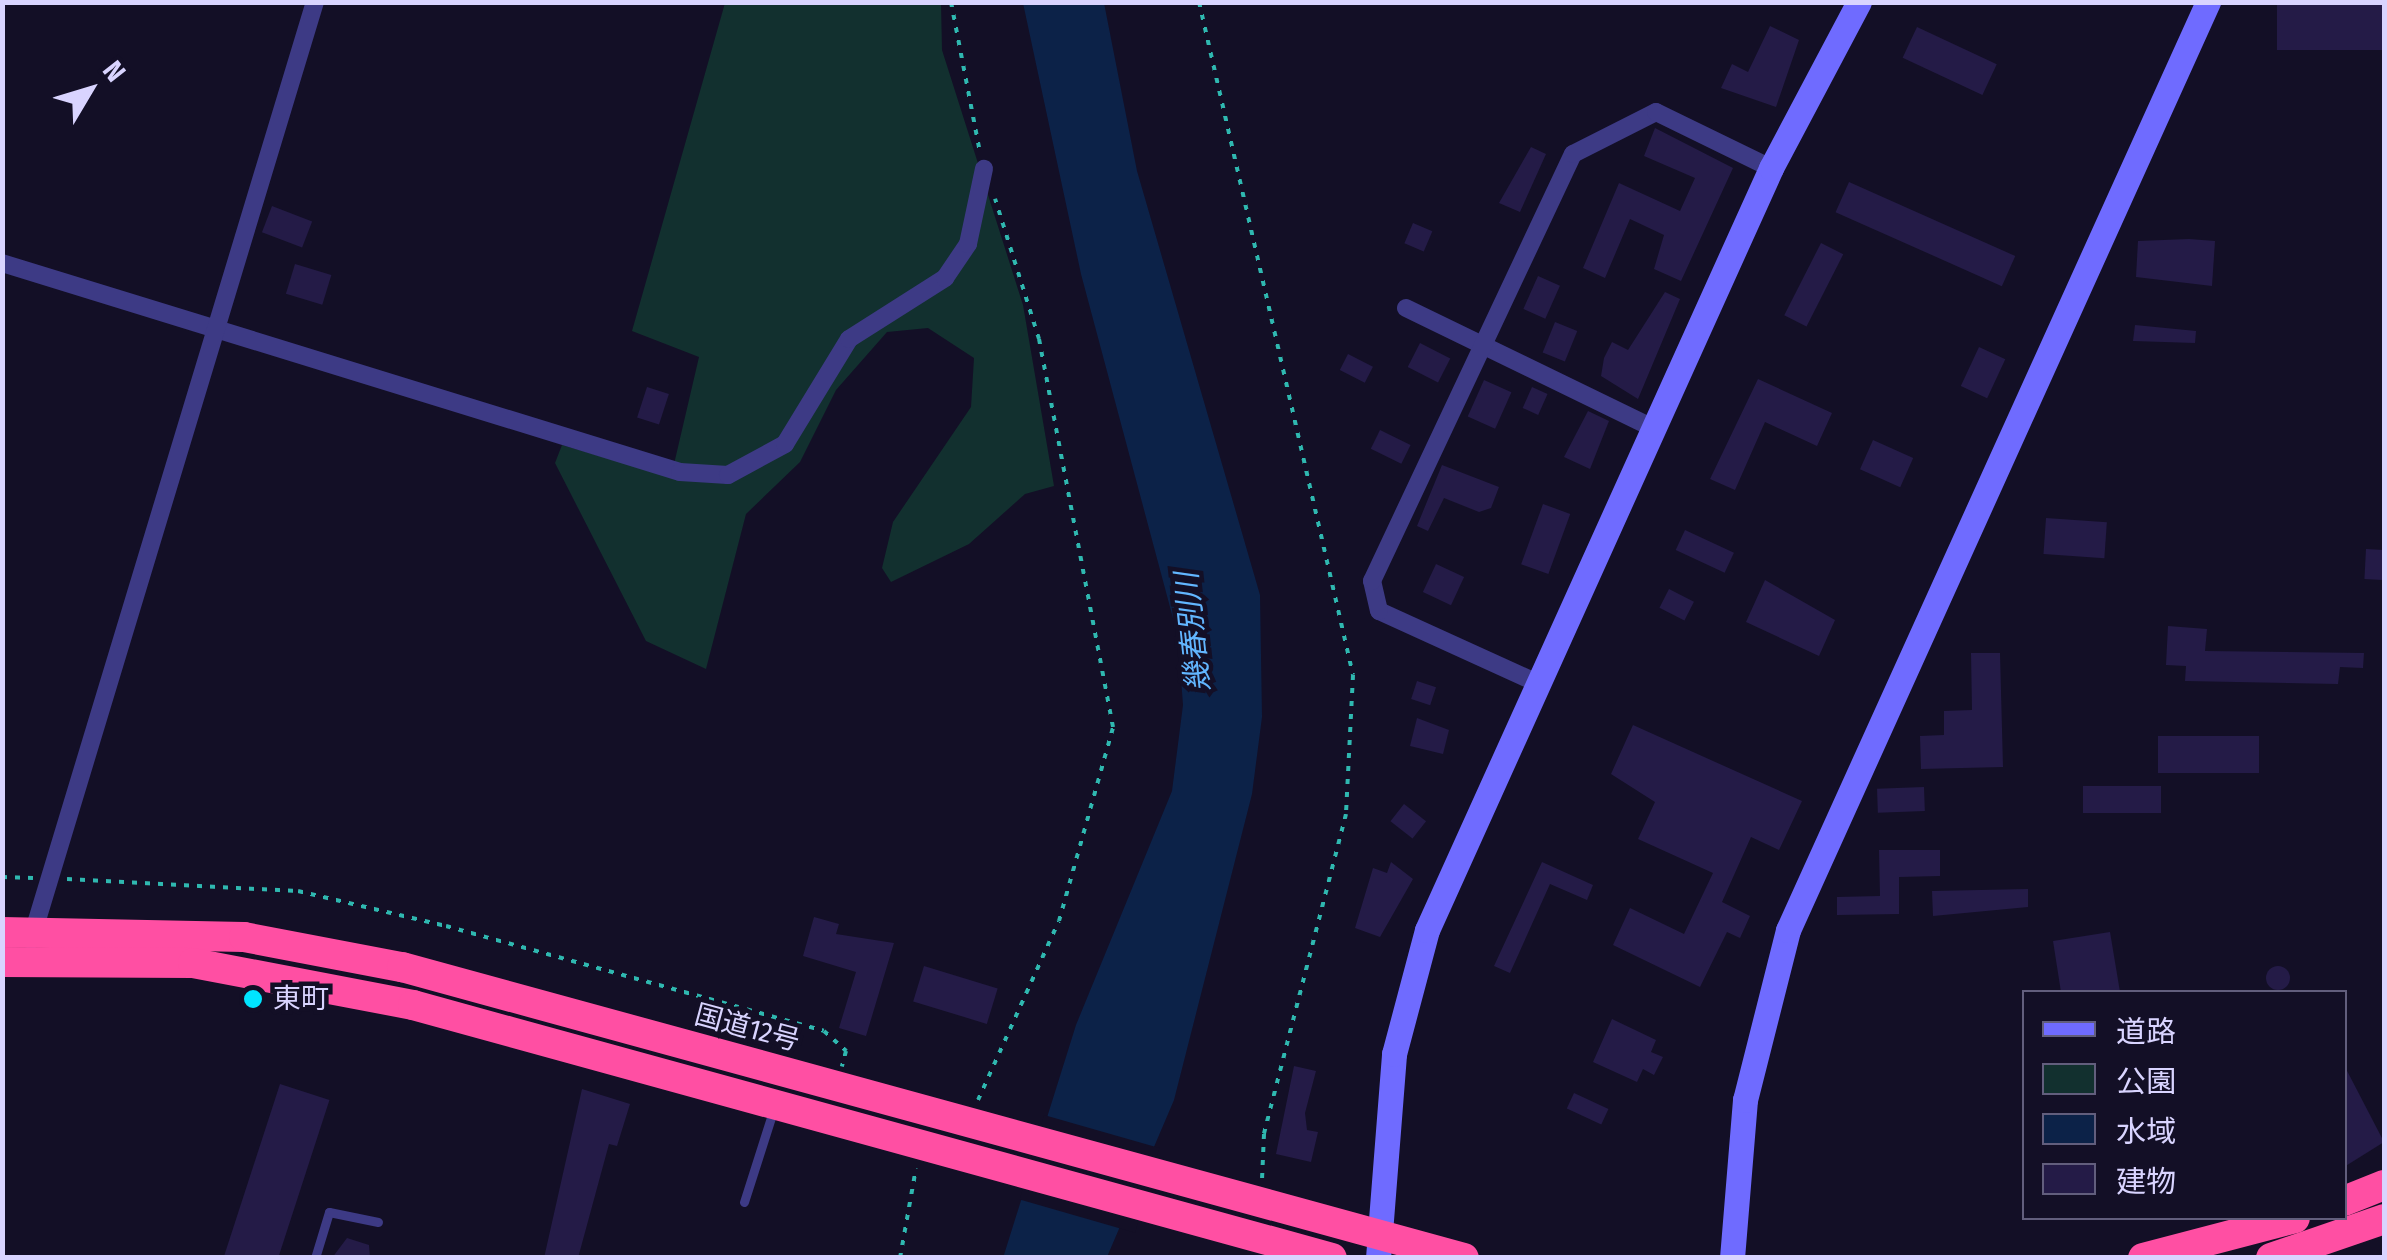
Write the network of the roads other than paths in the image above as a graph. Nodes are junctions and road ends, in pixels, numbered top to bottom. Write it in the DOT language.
graph roads {
  1 [pos="316,2"];
  2 [pos="1859,2"];
  3 [pos="2208,2"];
  4 [pos="1771,168"];
  5 [pos="984,169"];
  6 [pos="2,263"];
  7 [pos="1406,308"];
  8 [pos="215,328"];
  9 [pos="1488,348"];
  10 [pos="1651,427"];
  11 [pos="1535,682"];
  12 [pos="2,932"];
  13 [pos="21,950"];
  14 [pos="775,1104"];
  15 [pos="2384,1185"];
  16 [pos="2347,1199"];
  17 [pos="744,1202"];
  18 [pos="2287,1220"];
  19 [pos="378,1222"];
  20 [pos="2370,1225"];
  21 [pos="1379,1248"];
  22 [pos="315,1258"];
  23 [pos="1332,1258"];
  24 [pos="1464,1258"];
  25 [pos="1732,1258"];
  26 [pos="2143,1258"];
  27 [pos="2271,1258"];
  28 [pos="2318,1258"];
  1 -- 8 [label="street"];
  2 -- 4 [label="street"];
  3 -- 25 [label="street"];
  4 -- 9 [label="street"];
  4 -- 10 [label="street"];
  5 -- 8 [label="street"];
  6 -- 8 [label="street"];
  7 -- 9 [label="street"];
  8 -- 13 [label="street"];
  9 -- 10 [label="street"];
  9 -- 11 [label="street"];
  10 -- 11 [label="street"];
  11 -- 21 [label="street"];
  12 -- 13 [label="highway, 国道12号"];
  13 -- 14 [label="highway, 国道12号"];
  13 -- 21 [label="highway, 国道12号"];
  14 -- 17 [label="lane"];
  14 -- 23 [label="highway, 国道12号"];
  15 -- 16 [label="highway"];
  18 -- 26 [label="highway"];
  19 -- 22 [label="lane"];
  20 -- 27 [label="highway"];
  20 -- 28 [label="street"];
  21 -- 24 [label="highway, 国道12号"];
}
